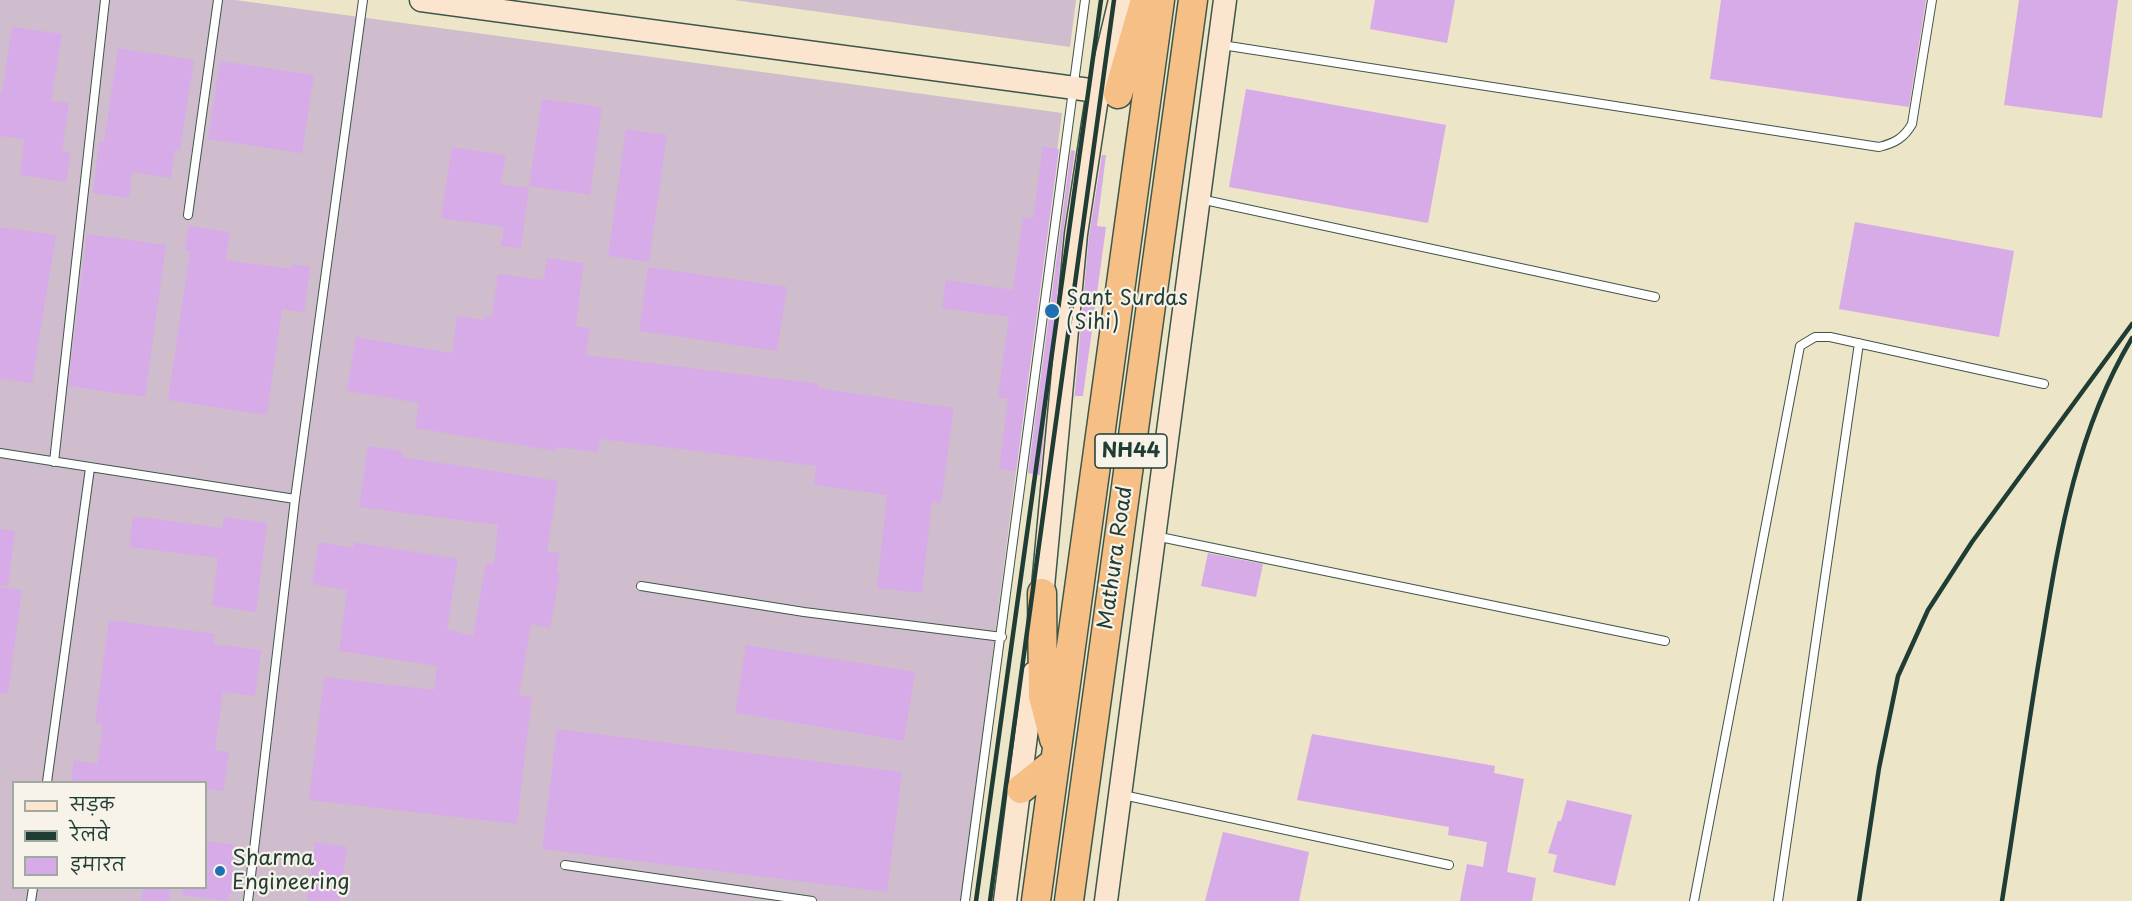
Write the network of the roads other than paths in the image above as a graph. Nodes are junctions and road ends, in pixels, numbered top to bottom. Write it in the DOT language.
graph roads {
  1 [pos="105,0"];
  2 [pos="218,0"];
  3 [pos="363,0"];
  4 [pos="421,0"];
  5 [pos="1085,0"];
  6 [pos="1120,0"];
  7 [pos="1145,0"];
  8 [pos="1160,0"];
  9 [pos="1193,0"];
  10 [pos="1225,0"];
  11 [pos="1932,0"];
  12 [pos="1219,45"];
  13 [pos="1074,87"];
  14 [pos="1108,92"];
  15 [pos="1146,98"];
  16 [pos="1199,198"];
  17 [pos="188,215"];
  18 [pos="1655,297"];
  19 [pos="1859,344"];
  20 [pos="2044,384"];
  21 [pos="0,453"];
  22 [pos="54,462"];
  23 [pos="90,468"];
  24 [pos="295,499"];
  25 [pos="1154,536"];
  26 [pos="641,586"];
  27 [pos="1042,593"];
  28 [pos="1002,637"];
  29 [pos="1665,641"];
  30 [pos="1056,756"];
  31 [pos="47,781"];
  32 [pos="1021,789"];
  33 [pos="1119,794"];
  34 [pos="565,865"];
  35 [pos="1449,865"];
  36 [pos="248,901"];
  37 [pos="812,901"];
  38 [pos="965,901"];
  39 [pos="1005,901"];
  40 [pos="1036,901"];
  41 [pos="1069,901"];
  42 [pos="1106,901"];
  43 [pos="1694,901"];
  44 [pos="1778,901"];
  1 -- 22 [label="lane"];
  2 -- 17 [label="lane"];
  3 -- 24 [label="lane"];
  4 -- 13 [label="main road"];
  5 -- 13 [label="lane"];
  6 -- 14 [label="main road"];
  7 -- 14 [label="highway"];
  8 -- 15 [label="highway, Mathura Road / NH44"];
  9 -- 41 [label="highway, Mathura Road / NH44"];
  10 -- 12 [label="main road, Mathura Road"];
  11 -- 12 [label="lane"];
  12 -- 16 [label="main road, Mathura Road"];
  13 -- 14 [label="main road"];
  13 -- 28 [label="lane"];
  14 -- 15 [label="main road"];
  14 -- 27 [label="main road"];
  15 -- 30 [label="highway, Mathura Road / NH44"];
  16 -- 18 [label="lane"];
  16 -- 25 [label="main road, Mathura Road"];
  19 -- 20 [label="lane"];
  19 -- 43 [label="lane"];
  19 -- 44 [label="lane"];
  21 -- 22 [label="lane"];
  22 -- 23 [label="lane"];
  23 -- 24 [label="lane"];
  23 -- 31 [label="lane"];
  24 -- 36 [label="lane"];
  25 -- 29 [label="lane"];
  25 -- 33 [label="main road, Mathura Road"];
  26 -- 28 [label="lane"];
  27 -- 30 [label="highway"];
  27 -- 32 [label="main road"];
  28 -- 38 [label="lane"];
  30 -- 32 [label="highway"];
  30 -- 40 [label="highway, NH44"];
  32 -- 39 [label="main road"];
  33 -- 35 [label="lane"];
  33 -- 42 [label="main road, Mathura Road"];
  34 -- 37 [label="lane"];
}
